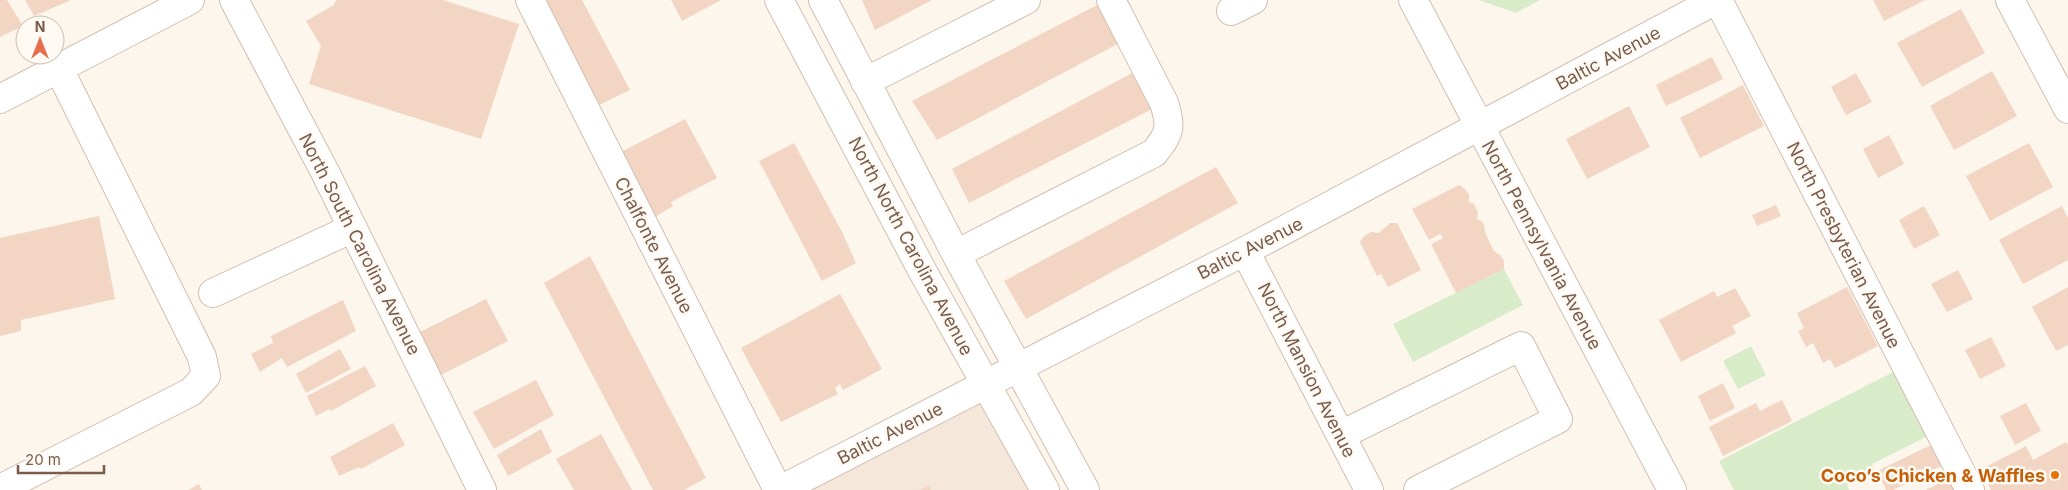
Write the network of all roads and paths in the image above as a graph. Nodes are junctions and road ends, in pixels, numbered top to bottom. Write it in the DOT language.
graph roads {
  1 [pos="190,0"];
  2 [pos="234,0"];
  3 [pos="530,0"];
  4 [pos="779,0"];
  5 [pos="823,0"];
  6 [pos="1026,0"];
  7 [pos="1111,0"];
  8 [pos="1413,0"];
  9 [pos="1718,0"];
  10 [pos="2010,0"];
  11 [pos="59,68"];
  12 [pos="865,82"];
  13 [pos="0,99"];
  14 [pos="2068,109"];
  15 [pos="1479,127"];
  16 [pos="353,228"];
  17 [pos="1245,250"];
  18 [pos="956,254"];
  19 [pos="213,293"];
  20 [pos="1017,367"];
  21 [pos="986,383"];
  22 [pos="1340,435"];
  23 [pos="0,489"];
  24 [pos="482,490"];
  25 [pos="779,490"];
  26 [pos="1045,490"];
  27 [pos="1085,490"];
  28 [pos="1369,490"];
  29 [pos="1418,490"];
  30 [pos="1672,490"];
  31 [pos="1970,490"];
  1 -- 11 [label="street"];
  2 -- 16 [label="street, North South Carolina Avenue"];
  3 -- 25 [label="street, Chalfonte Avenue"];
  4 -- 21 [label="street, North North Carolina Avenue"];
  5 -- 12 [label="street, North North Carolina Avenue"];
  6 -- 12 [label="street"];
  7 -- 18 [label="street"];
  8 -- 15 [label="street, North Pennsylvania Avenue"];
  9 -- 15 [label="street, Baltic Avenue"];
  9 -- 31 [label="street, North Presbyterian Avenue"];
  10 -- 14 [label="street"];
  11 -- 13 [label="street"];
  11 -- 23 [label="street"];
  12 -- 18 [label="street, North North Carolina Avenue"];
  15 -- 17 [label="street, Baltic Avenue"];
  15 -- 30 [label="street, North Pennsylvania Avenue"];
  16 -- 19 [label="street"];
  16 -- 24 [label="street, North South Carolina Avenue"];
  17 -- 20 [label="street, Baltic Avenue"];
  17 -- 22 [label="street, North Mansion Avenue"];
  18 -- 20 [label="street, North North Carolina Avenue"];
  20 -- 21 [label="street, Baltic Avenue"];
  20 -- 27 [label="street, North North Carolina Avenue"];
  21 -- 25 [label="street, Baltic Avenue"];
  21 -- 26 [label="street, North North Carolina Avenue"];
  22 -- 28 [label="street, North Mansion Avenue"];
  22 -- 29 [label="street"];
}
